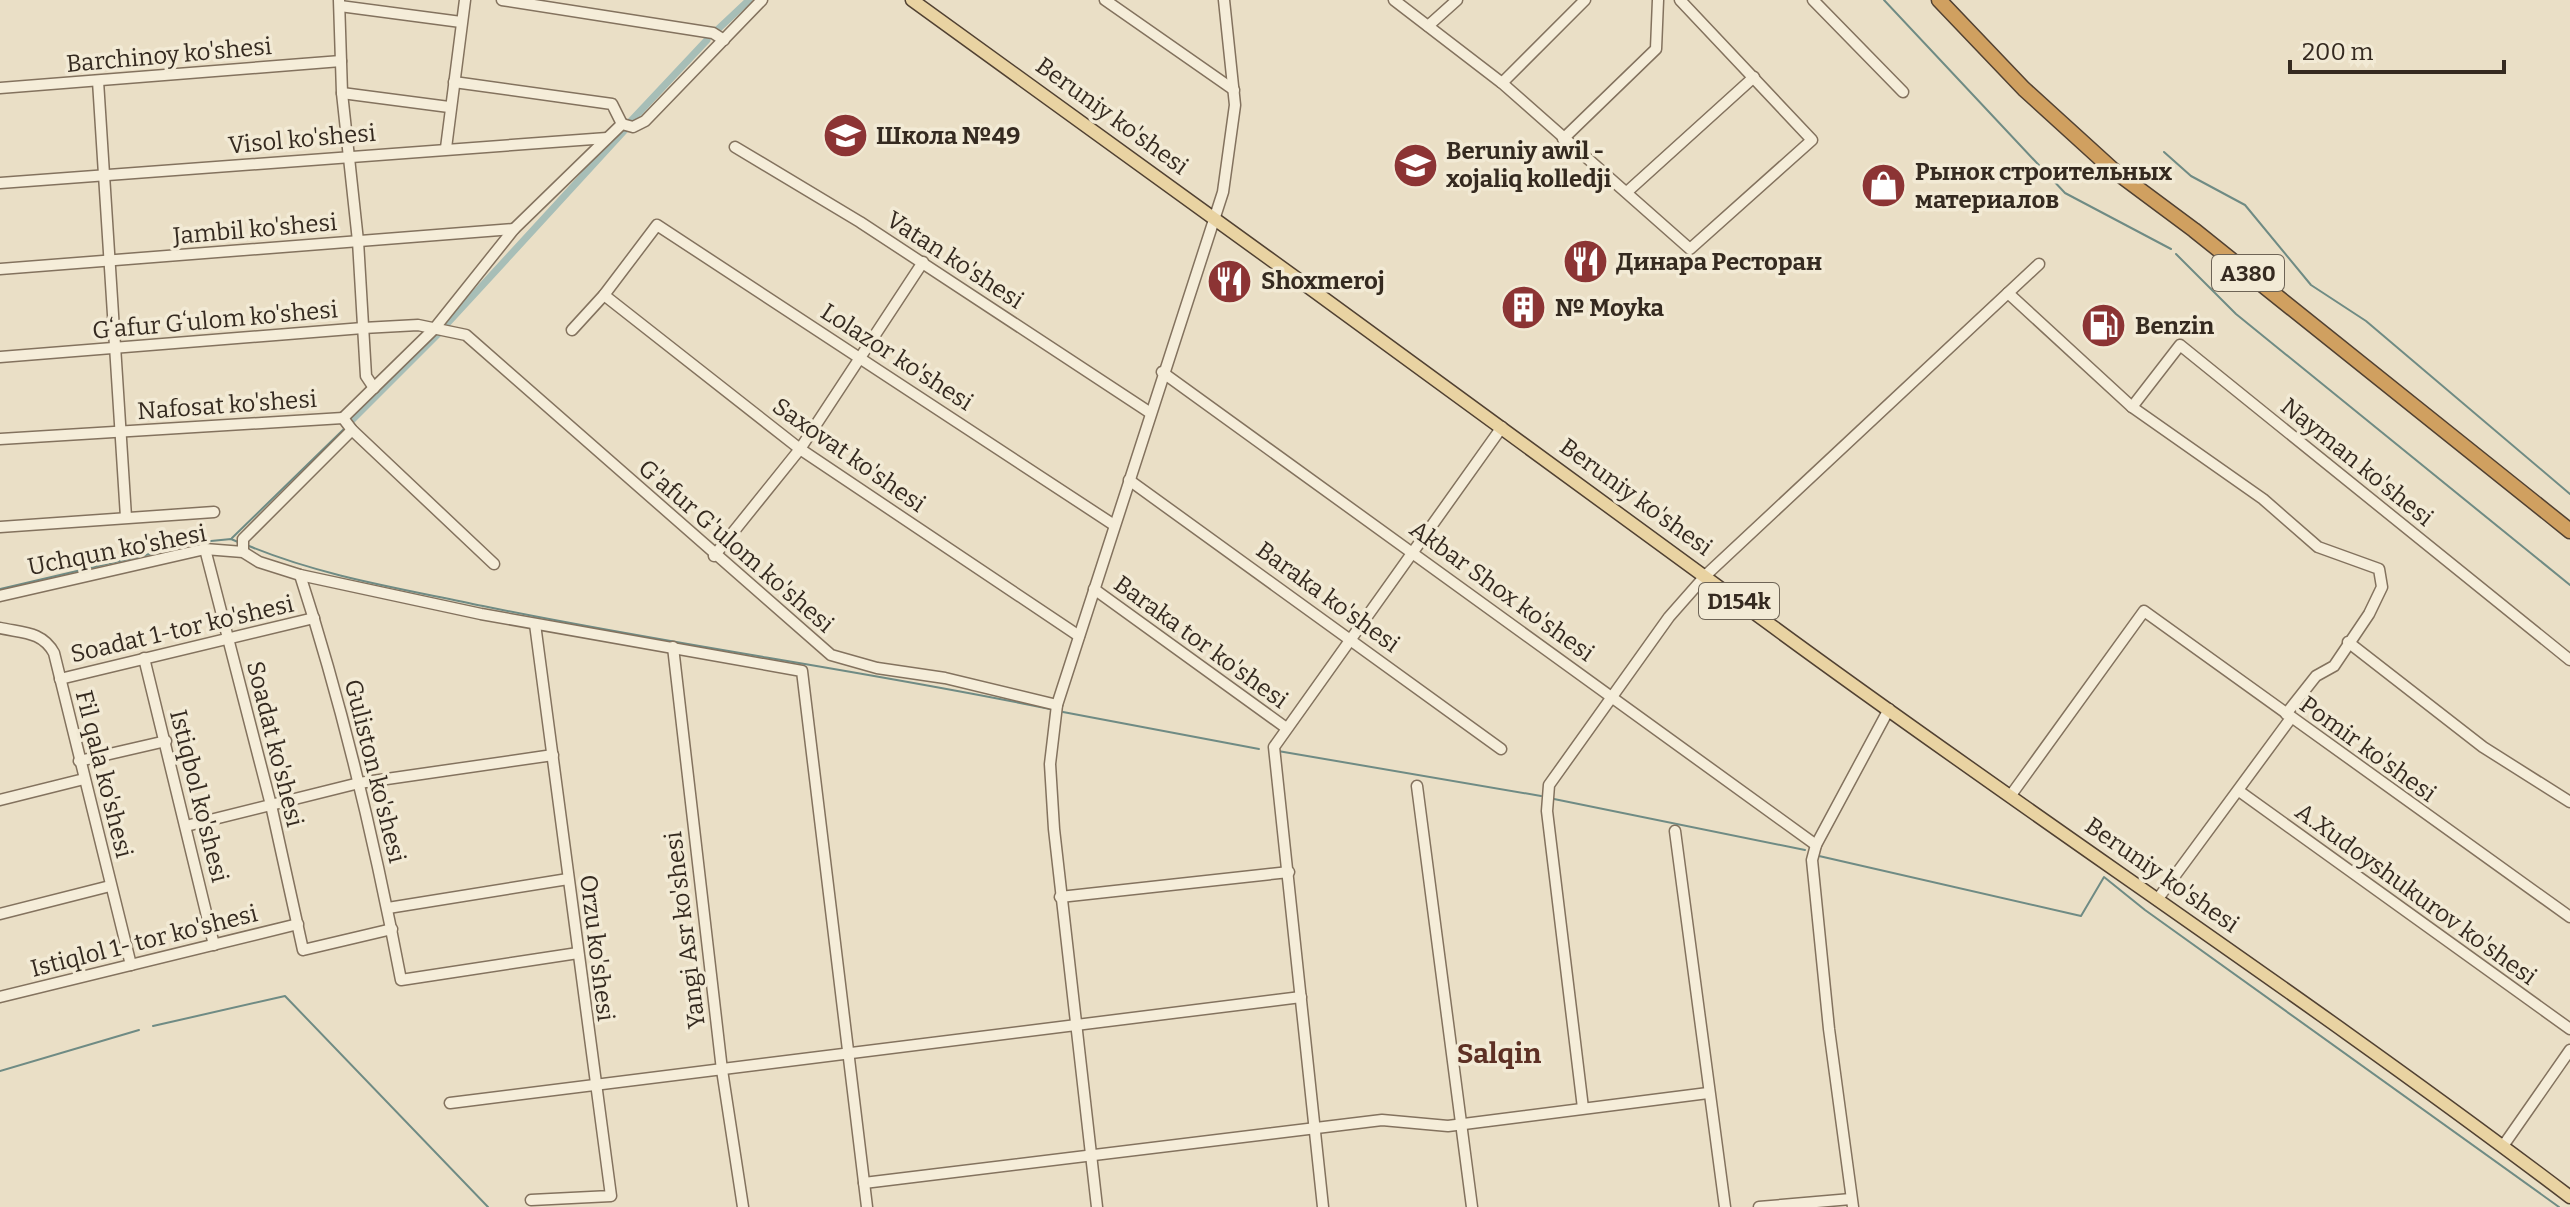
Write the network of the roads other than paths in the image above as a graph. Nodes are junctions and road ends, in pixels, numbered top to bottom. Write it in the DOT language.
graph roads {
  1 [pos="465,0"];
  2 [pos="502,0"];
  3 [pos="762,0"];
  4 [pos="912,0"];
  5 [pos="1105,0"];
  6 [pos="1224,0"];
  7 [pos="1394,0"];
  8 [pos="1457,0"];
  9 [pos="1585,0"];
  10 [pos="1658,0"];
  11 [pos="1680,0"];
  12 [pos="1813,0"];
  13 [pos="1939,0"];
  14 [pos="339,3"];
  15 [pos="461,22"];
  16 [pos="1428,26"];
  17 [pos="724,40"];
  18 [pos="341,61"];
  19 [pos="1754,77"];
  20 [pos="98,81"];
  21 [pos="454,82"];
  22 [pos="1502,83"];
  23 [pos="0,88"];
  24 [pos="1234,90"];
  25 [pos="1903,92"];
  26 [pos="342,93"];
  27 [pos="449,107"];
  28 [pos="622,124"];
  29 [pos="607,138"];
  30 [pos="1563,139"];
  31 [pos="735,147"];
  32 [pos="446,148"];
  33 [pos="350,155"];
  34 [pos="101,175"];
  35 [pos="0,183"];
  36 [pos="1628,191"];
  37 [pos="1215,217"];
  38 [pos="514,229"];
  39 [pos="358,241"];
  40 [pos="111,261"];
  41 [pos="923,262"];
  42 [pos="2039,264"];
  43 [pos="0,269"];
  44 [pos="2008,293"];
  45 [pos="604,295"];
  46 [pos="363,328"];
  47 [pos="434,329"];
  48 [pos="572,330"];
  49 [pos="117,349"];
  50 [pos="0,357"];
  51 [pos="863,357"];
  52 [pos="1162,372"];
  53 [pos="374,388"];
  54 [pos="2132,407"];
  55 [pos="1149,412"];
  56 [pos="343,418"];
  57 [pos="1502,427"];
  58 [pos="352,430"];
  59 [pos="119,432"];
  60 [pos="0,439"];
  61 [pos="800,449"];
  62 [pos="1129,480"];
  63 [pos="214,512"];
  64 [pos="126,517"];
  65 [pos="1114,525"];
  66 [pos="0,527"];
  67 [pos="2570,531"];
  68 [pos="205,549"];
  69 [pos="243,552"];
  70 [pos="1415,552"];
  71 [pos="714,556"];
  72 [pos="494,564"];
  73 [pos="300,575"];
  74 [pos="1706,575"];
  75 [pos="1094,589"];
  76 [pos="0,596"];
  77 [pos="314,618"];
  78 [pos="535,624"];
  79 [pos="0,628"];
  80 [pos="1079,636"];
  81 [pos="228,638"];
  82 [pos="1351,638"];
  83 [pos="2348,642"];
  84 [pos="673,647"];
  85 [pos="144,658"];
  86 [pos="2570,660"];
  87 [pos="60,679"];
  88 [pos="1613,696"];
  89 [pos="1057,705"];
  90 [pos="1889,709"];
  91 [pos="2288,716"];
  92 [pos="1285,727"];
  93 [pos="166,741"];
  94 [pos="1501,749"];
  95 [pos="553,755"];
  96 [pos="79,761"];
  97 [pos="84,779"];
  98 [pos="359,783"];
  99 [pos="1417,786"];
  100 [pos="2239,791"];
  101 [pos="2011,795"];
  102 [pos="0,800"];
  103 [pos="2570,802"];
  104 [pos="271,805"];
  105 [pos="186,826"];
  106 [pos="1675,831"];
  107 [pos="1816,845"];
  108 [pos="1289,872"];
  109 [pos="568,879"];
  110 [pos="110,886"];
  111 [pos="1060,897"];
  112 [pos="2157,900"];
  113 [pos="388,908"];
  114 [pos="0,914"];
  115 [pos="2570,917"];
  116 [pos="298,924"];
  117 [pos="392,929"];
  118 [pos="214,945"];
  119 [pos="578,953"];
  120 [pos="131,965"];
  121 [pos="0,997"];
  122 [pos="1301,997"];
  123 [pos="1076,1026"];
  124 [pos="2570,1029"];
  125 [pos="2570,1050"];
  126 [pos="848,1056"];
  127 [pos="722,1070"];
  128 [pos="594,1083"];
  129 [pos="1708,1093"];
  130 [pos="450,1103"];
  131 [pos="1583,1108"];
  132 [pos="1461,1124"];
  133 [pos="1316,1131"];
  134 [pos="2503,1146"];
  135 [pos="1091,1155"];
  136 [pos="864,1183"];
  137 [pos="2570,1197"];
  138 [pos="531,1200"];
  139 [pos="1852,1203"];
  140 [pos="743,1207"];
  141 [pos="867,1207"];
  142 [pos="1097,1207"];
  143 [pos="1323,1207"];
  144 [pos="1472,1207"];
  145 [pos="1725,1207"];
  146 [pos="1759,1207"];
  1 -- 15 [label="street"];
  2 -- 17 [label="street"];
  3 -- 17 [label="street"];
  4 -- 37 [label="main road, Beruniy ko'shesi / D154k"];
  5 -- 24 [label="street"];
  6 -- 24 [label="street"];
  7 -- 16 [label="street"];
  8 -- 16 [label="street"];
  9 -- 22 [label="street"];
  10 -- 30 [label="street"];
  11 -- 19 [label="street"];
  12 -- 25 [label="street"];
  13 -- 67 [label="highway, A380"];
  14 -- 15 [label="street"];
  14 -- 18 [label="street"];
  15 -- 21 [label="street"];
  16 -- 22 [label="street"];
  17 -- 28 [label="street"];
  18 -- 20 [label="street, Barchinoy ko'shesi"];
  18 -- 26 [label="street"];
  19 -- 36 [label="street"];
  19 -- 36 [label="street"];
  20 -- 23 [label="street, Barchinoy ko'shesi"];
  20 -- 34 [label="street"];
  21 -- 27 [label="street"];
  21 -- 28 [label="street"];
  22 -- 30 [label="street"];
  24 -- 37 [label="street"];
  26 -- 27 [label="street"];
  26 -- 33 [label="street"];
  27 -- 32 [label="street"];
  28 -- 29 [label="street"];
  29 -- 32 [label="street, Visol ko'shesi"];
  29 -- 38 [label="street"];
  30 -- 36 [label="street"];
  31 -- 41 [label="street, Vatan ko'shesi"];
  32 -- 33 [label="street, Visol ko'shesi"];
  33 -- 34 [label="street, Visol ko'shesi"];
  33 -- 39 [label="street"];
  34 -- 35 [label="street, Visol ko'shesi"];
  34 -- 40 [label="street"];
  37 -- 52 [label="street"];
  37 -- 57 [label="main road, Beruniy ko'shesi / D154k"];
  38 -- 39 [label="street, Jambil ko'shesi"];
  38 -- 47 [label="street"];
  39 -- 40 [label="street, Jambil ko'shesi"];
  39 -- 46 [label="street"];
  40 -- 43 [label="street, Jambil ko'shesi"];
  40 -- 49 [label="street"];
  41 -- 51 [label="street"];
  41 -- 55 [label="street, Vatan ko'shesi"];
  42 -- 44 [label="street"];
  44 -- 54 [label="street"];
  44 -- 74 [label="street"];
  45 -- 48 [label="street"];
  45 -- 51 [label="street, Lolazor ko'shesi"];
  45 -- 61 [label="street, Saxovat ko'shesi"];
  46 -- 47 [label="street, Gʻafur Gʻulom ko'shesi"];
  46 -- 49 [label="street, Gʻafur Gʻulom ko'shesi"];
  46 -- 53 [label="street"];
  47 -- 53 [label="street"];
  47 -- 71 [label="street, G'afur G'ulom ko'shesi"];
  49 -- 50 [label="street, Gʻafur Gʻulom ko'shesi"];
  49 -- 59 [label="street"];
  51 -- 61 [label="street"];
  51 -- 65 [label="street, Lolazor ko'shesi"];
  52 -- 55 [label="street"];
  52 -- 70 [label="street, Akbar Shox ko'shesi"];
  53 -- 56 [label="street"];
  54 -- 83 [label="street"];
  54 -- 86 [label="street, Nayman ko'shesi"];
  55 -- 62 [label="street"];
  56 -- 58 [label="street, Nafosat ko'shesi"];
  56 -- 59 [label="street, Nafosat ko'shesi"];
  57 -- 70 [label="street"];
  57 -- 74 [label="main road, Beruniy ko'shesi / D154k"];
  58 -- 69 [label="street"];
  58 -- 72 [label="street, Nafosat ko'shesi"];
  59 -- 60 [label="street, Nafosat ko'shesi"];
  59 -- 64 [label="street"];
  61 -- 71 [label="street"];
  61 -- 80 [label="street, Saxovat ko'shesi"];
  62 -- 65 [label="street"];
  62 -- 82 [label="street, Baraka ko'shesi"];
  63 -- 64 [label="street"];
  64 -- 66 [label="street"];
  65 -- 75 [label="street"];
  68 -- 69 [label="street, Uchqun ko'shesi"];
  68 -- 76 [label="street, Uchqun ko'shesi"];
  68 -- 81 [label="street, Soadat ko'shesi"];
  69 -- 73 [label="street, Uchqun ko'shesi"];
  70 -- 82 [label="street"];
  70 -- 88 [label="street, Akbar Shox ko'shesi"];
  71 -- 89 [label="street, G'afur G'ulom ko'shesi"];
  73 -- 77 [label="street, Guliston ko'shesi"];
  73 -- 78 [label="street, Uchqun ko'shesi"];
  74 -- 88 [label="street"];
  74 -- 90 [label="main road, Beruniy ko'shesi / D154k"];
  75 -- 80 [label="street"];
  75 -- 92 [label="street, Baraka tor ko'shesi"];
  77 -- 81 [label="street, Soadat 1-tor ko'shesi"];
  77 -- 98 [label="street, Guliston ko'shesi"];
  78 -- 84 [label="street, Uchqun ko'shesi"];
  78 -- 95 [label="street, Orzu ko'shesi"];
  79 -- 87 [label="street, Fil qala ko'shesi"];
  80 -- 89 [label="street"];
  81 -- 85 [label="street, Soadat 1-tor ko'shesi"];
  81 -- 104 [label="street, Soadat ko'shesi"];
  82 -- 92 [label="street"];
  82 -- 94 [label="street, Baraka ko'shesi"];
  83 -- 91 [label="street"];
  83 -- 103 [label="street"];
  84 -- 126 [label="street, Uchqun ko'shesi"];
  84 -- 127 [label="street, Yangi Asr ko'shesi"];
  85 -- 87 [label="street, Soadat 1-tor ko'shesi"];
  85 -- 93 [label="street, Istiqbol ko'shesi"];
  87 -- 96 [label="street, Fil qala ko'shesi"];
  88 -- 107 [label="street, Akbar Shox ko'shesi"];
  88 -- 131 [label="street"];
  89 -- 111 [label="street"];
  90 -- 101 [label="main road, Beruniy ko'shesi / D154k"];
  90 -- 107 [label="street"];
  91 -- 100 [label="street"];
  91 -- 101 [label="street, Pomir ko'shesi"];
  91 -- 115 [label="street, Pomir ko'shesi"];
  92 -- 108 [label="street"];
  93 -- 96 [label="street"];
  93 -- 105 [label="street, Istiqbol ko'shesi"];
  95 -- 98 [label="street"];
  95 -- 109 [label="street, Orzu ko'shesi"];
  96 -- 97 [label="street, Fil qala ko'shesi"];
  97 -- 102 [label="street"];
  97 -- 110 [label="street, Fil qala ko'shesi"];
  98 -- 104 [label="street"];
  98 -- 113 [label="street, Guliston ko'shesi"];
  99 -- 132 [label="street"];
  100 -- 112 [label="street"];
  100 -- 124 [label="street, A.Xudoyshukurov ko'shesi"];
  101 -- 112 [label="main road, Beruniy ko'shesi / D154k"];
  104 -- 105 [label="street"];
  104 -- 116 [label="street, Soadat ko'shesi"];
  105 -- 118 [label="street, Istiqbol ko'shesi"];
  106 -- 129 [label="street"];
  107 -- 139 [label="street"];
  108 -- 111 [label="street"];
  108 -- 122 [label="street"];
  109 -- 113 [label="street"];
  109 -- 119 [label="street, Orzu ko'shesi"];
  110 -- 114 [label="street"];
  110 -- 120 [label="street, Fil qala ko'shesi"];
  111 -- 123 [label="street"];
  112 -- 134 [label="main road, Beruniy ko'shesi / D154k"];
  113 -- 117 [label="street, Guliston ko'shesi"];
  116 -- 117 [label="street, Soadat ko'shesi"];
  116 -- 118 [label="street, Istiqlol 1- tor ko'shesi"];
  117 -- 119 [label="street, Guliston ko'shesi"];
  118 -- 120 [label="street, Istiqlol 1- tor ko'shesi"];
  119 -- 128 [label="street, Orzu ko'shesi"];
  120 -- 121 [label="street, Istiqlol 1- tor ko'shesi"];
  122 -- 123 [label="street"];
  122 -- 133 [label="street"];
  123 -- 126 [label="street"];
  123 -- 135 [label="street"];
  125 -- 134 [label="street"];
  126 -- 127 [label="street"];
  126 -- 136 [label="street"];
  127 -- 128 [label="street"];
  127 -- 140 [label="street, Yangi Asr ko'shesi"];
  128 -- 130 [label="street"];
  128 -- 138 [label="street, Orzu ko'shesi"];
  129 -- 131 [label="street"];
  129 -- 145 [label="street"];
  131 -- 132 [label="street"];
  132 -- 133 [label="street"];
  132 -- 144 [label="street"];
  133 -- 135 [label="street"];
  133 -- 143 [label="street"];
  134 -- 137 [label="main road, Beruniy ko'shesi / D154k"];
  135 -- 136 [label="street"];
  135 -- 142 [label="street"];
  136 -- 141 [label="street"];
  139 -- 146 [label="street"];
}
